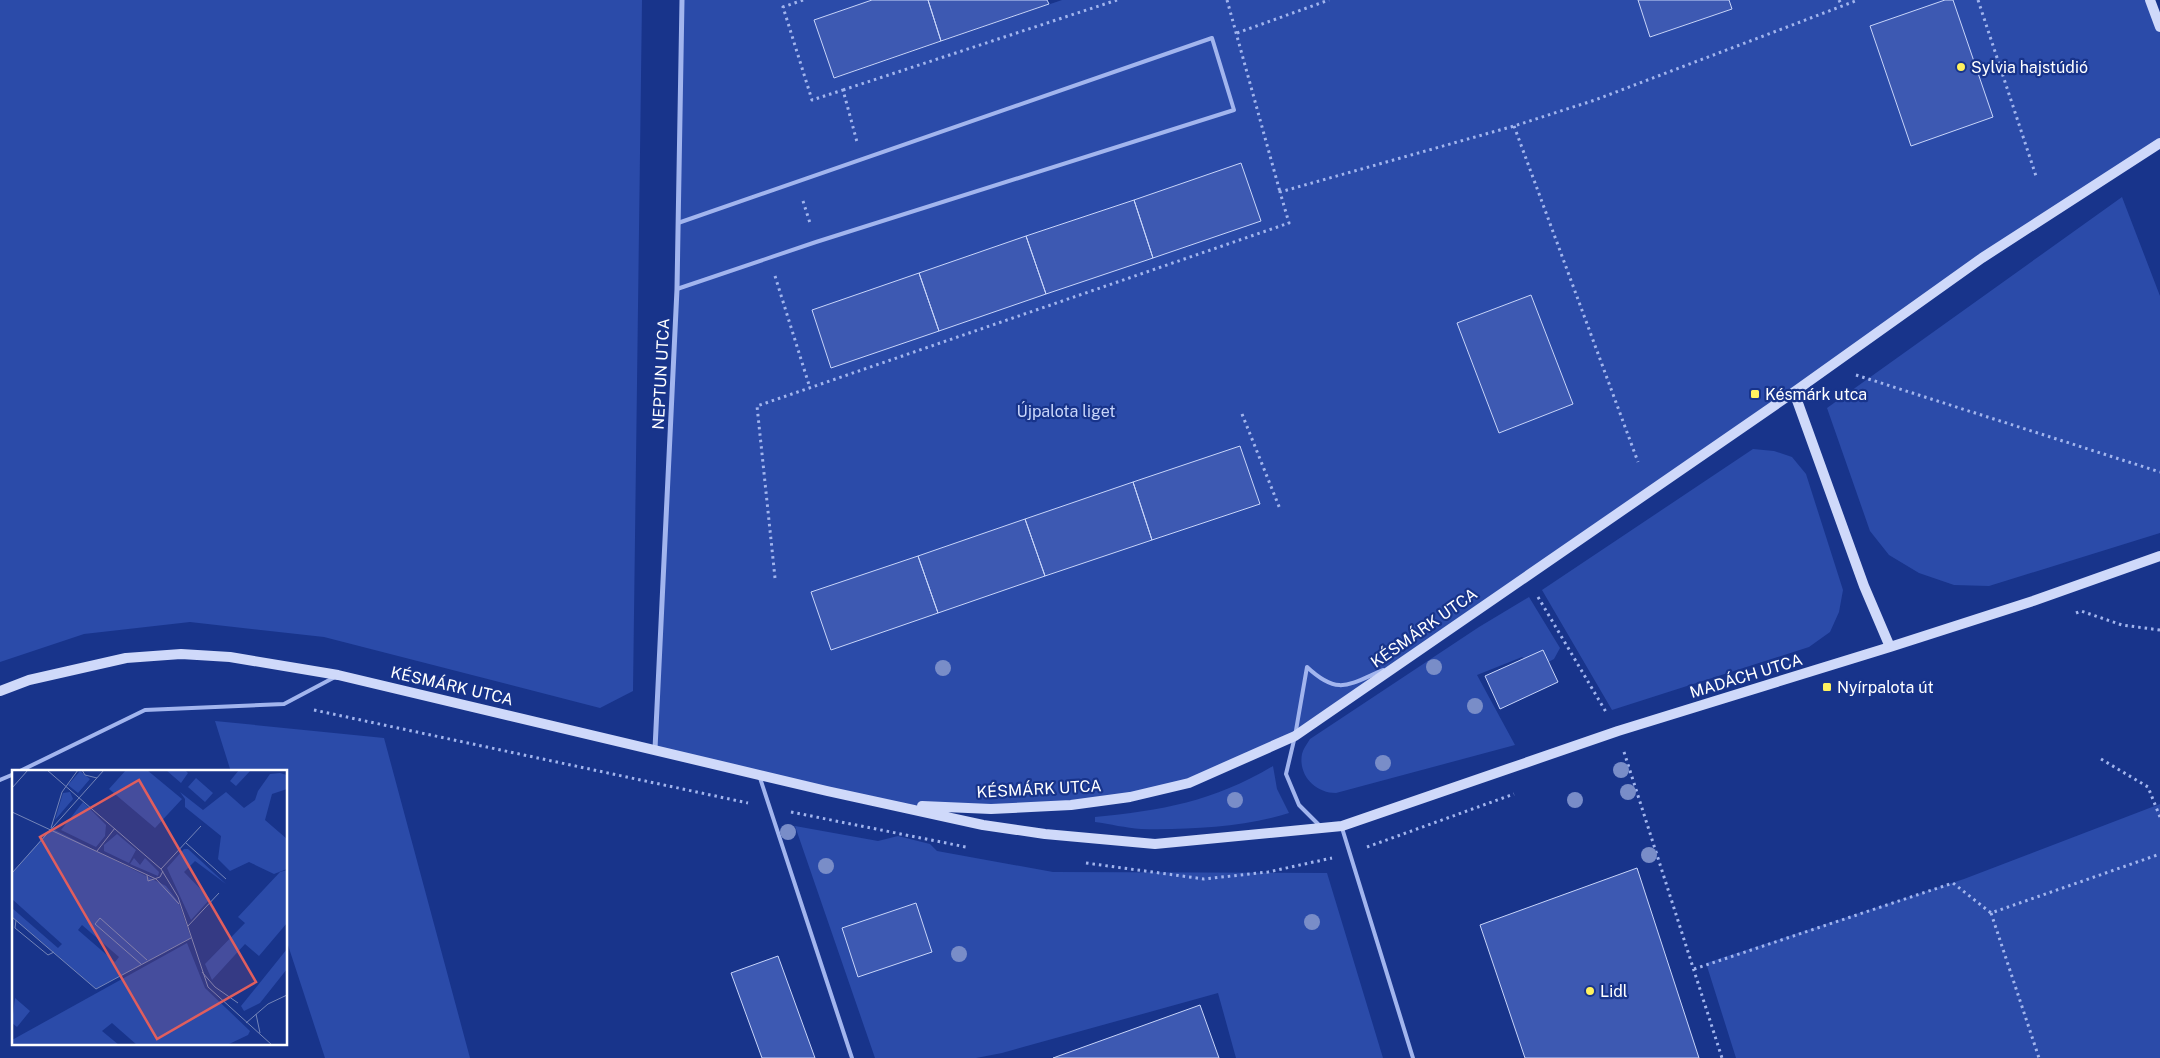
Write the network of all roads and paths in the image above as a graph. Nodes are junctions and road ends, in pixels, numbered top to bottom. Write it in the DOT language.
graph roads {
  1 [pos="682,0"];
  2 [pos="1117,0"];
  3 [pos="1227,0"];
  4 [pos="1329,0"];
  5 [pos="1839,0"];
  6 [pos="1858,0"];
  7 [pos="1978,0"];
  8 [pos="2150,0"];
  9 [pos="1842,6"];
  10 [pos="2160,27"];
  11 [pos="1237,33"];
  12 [pos="843,90"];
  13 [pos="1514,126"];
  14 [pos="2160,143"];
  15 [pos="2036,176"];
  16 [pos="1280,192"];
  17 [pos="678,223"];
  18 [pos="677,289"];
  19 [pos="1844,356"];
  20 [pos="1794,392"];
  21 [pos="1242,414"];
  22 [pos="1638,462"];
  23 [pos="2160,472"];
  24 [pos="1280,509"];
  25 [pos="2160,556"];
  26 [pos="1526,576"];
  27 [pos="775,578"];
  28 [pos="2071,614"];
  29 [pos="2160,630"];
  30 [pos="1890,647"];
  31 [pos="1403,661"];
  32 [pos="338,675"];
  33 [pos="0,691"];
  34 [pos="284,704"];
  35 [pos="1618,731"];
  36 [pos="1295,736"];
  37 [pos="655,749"];
  38 [pos="2101,759"];
  39 [pos="22,770"];
  40 [pos="759,774"];
  41 [pos="12,775"];
  42 [pos="0,780"];
  43 [pos="894,804"];
  44 [pos="771,808"];
  45 [pos="2160,817"];
  46 [pos="1342,826"];
  47 [pos="1322,828"];
  48 [pos="2160,854"];
  49 [pos="1991,913"];
  50 [pos="1694,969"];
  51 [pos="852,1058"];
  52 [pos="1414,1058"];
  53 [pos="1722,1058"];
  54 [pos="2038,1058"];
  1 -- 17 [label="street, NEPTUN UTCA"];
  2 -- 12 [label="path"];
  3 -- 11 [label="path"];
  4 -- 11 [label="path"];
  5 -- 9 [label="path"];
  6 -- 9 [label="path"];
  7 -- 15 [label="path"];
  8 -- 10 [label="street"];
  9 -- 13 [label="path"];
  11 -- 16 [label="path"];
  13 -- 16 [label="path"];
  13 -- 22 [label="path"];
  14 -- 19 [label="street, KÉSMÁRK UTCA"];
  16 -- 27 [label="path"];
  17 -- 18 [label="street, NEPTUN UTCA"];
  17 -- 18 [label="lane"];
  18 -- 37 [label="street, NEPTUN UTCA"];
  19 -- 20 [label="street, KÉSMÁRK UTCA"];
  19 -- 23 [label="path"];
  20 -- 26 [label="street, KÉSMÁRK UTCA"];
  20 -- 30 [label="street"];
  21 -- 24 [label="path"];
  25 -- 30 [label="street, MADÁCH UTCA"];
  26 -- 31 [label="street, KÉSMÁRK UTCA"];
  26 -- 35 [label="path"];
  28 -- 29 [label="path"];
  30 -- 35 [label="street, MADÁCH UTCA"];
  31 -- 36 [label="street, KÉSMÁRK UTCA"];
  31 -- 36 [label="lane"];
  32 -- 33 [label="street, KÉSMÁRK UTCA"];
  32 -- 34 [label="lane"];
  32 -- 37 [label="street, KÉSMÁRK UTCA"];
  34 -- 39 [label="lane"];
  34 -- 44 [label="path"];
  35 -- 46 [label="street, MADÁCH UTCA"];
  35 -- 50 [label="path"];
  36 -- 43 [label="street, KÉSMÁRK UTCA"];
  36 -- 47 [label="lane"];
  37 -- 40 [label="street, KÉSMÁRK UTCA"];
  38 -- 45 [label="path"];
  40 -- 43 [label="street, KÉSMÁRK UTCA"];
  40 -- 44 [label="lane"];
  41 -- 42 [label="lane"];
  43 -- 47 [label="street, KÉSMÁRK UTCA"];
  44 -- 51 [label="lane"];
  46 -- 47 [label="street, KÉSMÁRK UTCA"];
  46 -- 52 [label="lane"];
  48 -- 49 [label="path"];
  49 -- 50 [label="path"];
  49 -- 54 [label="path"];
  50 -- 53 [label="path"];
}
